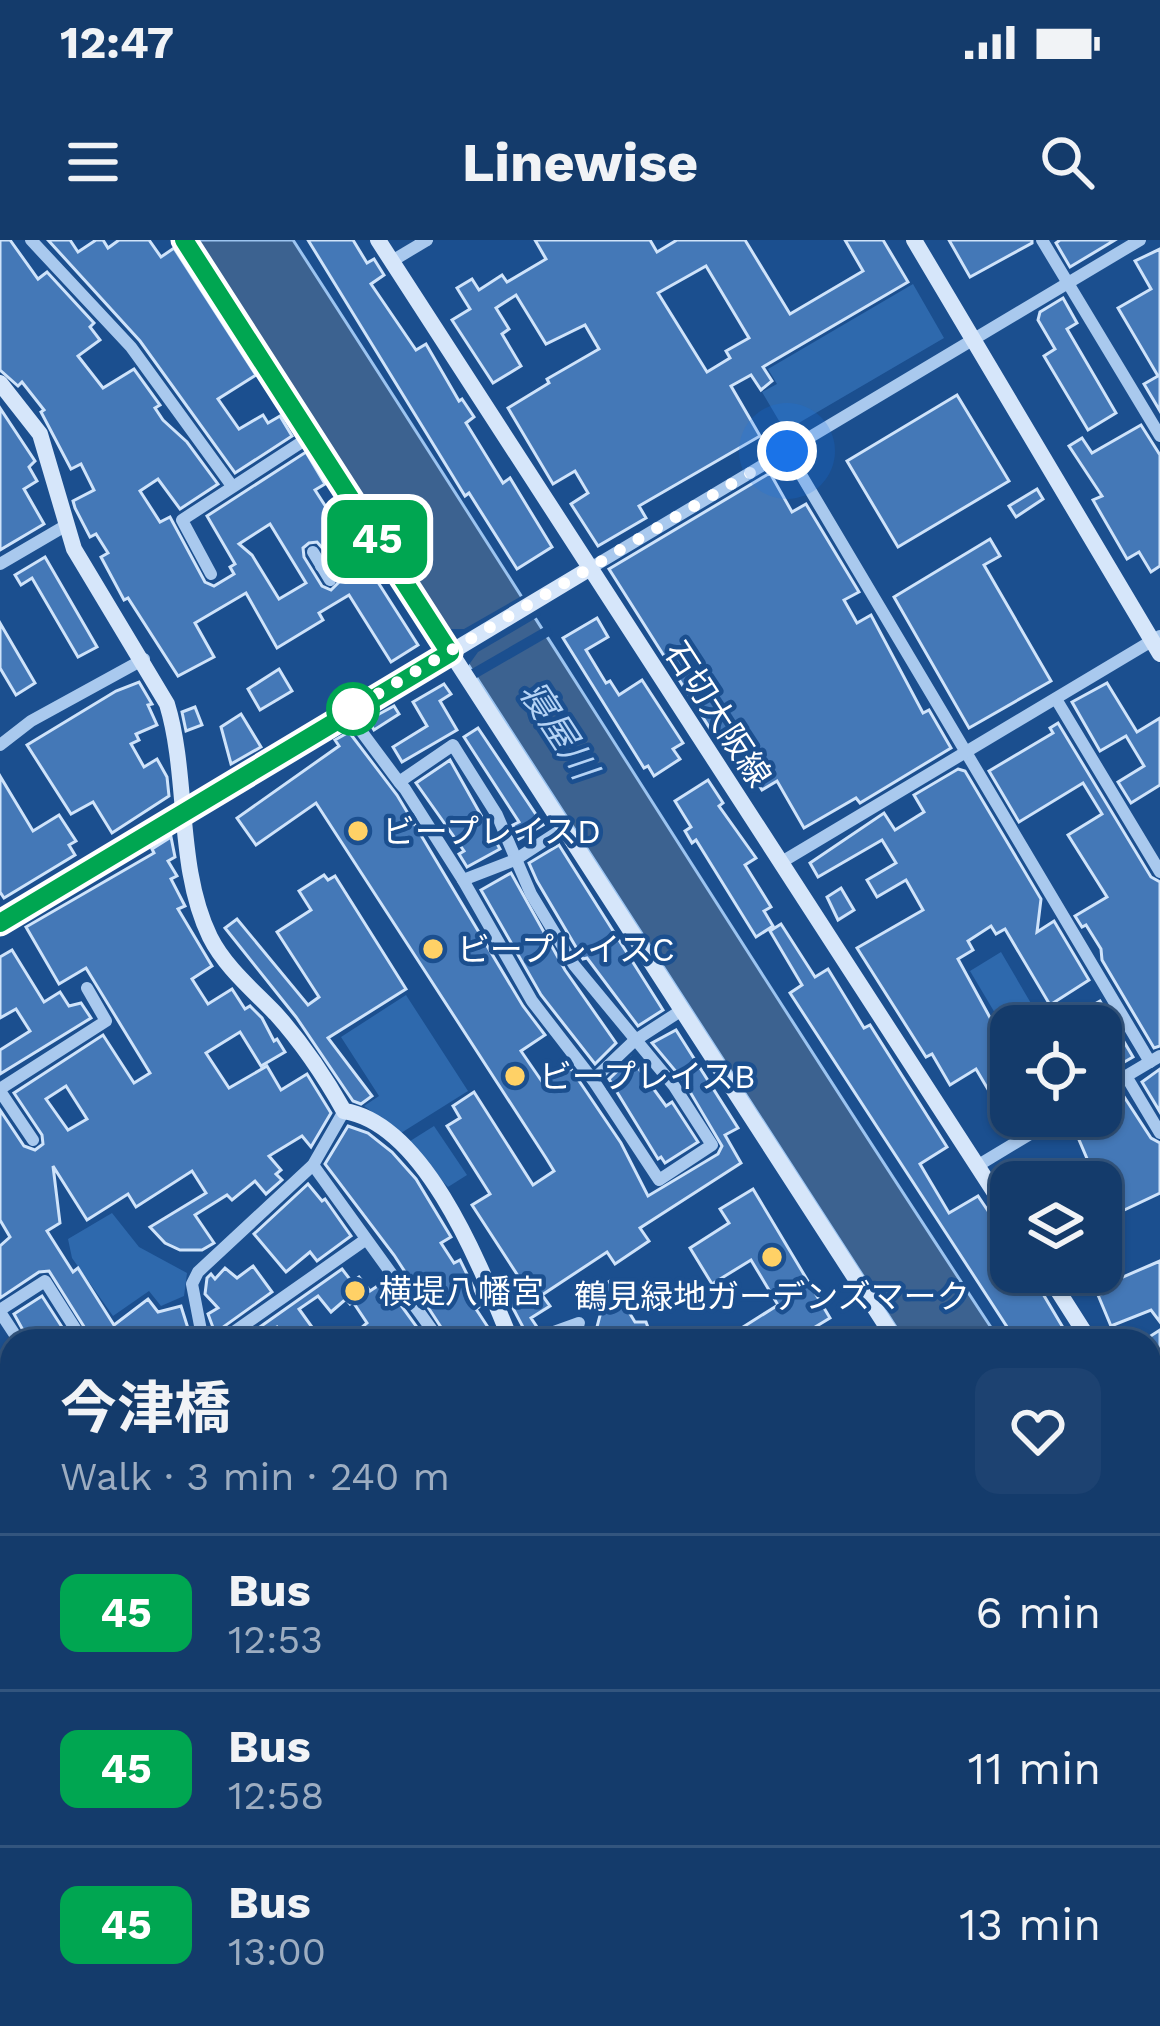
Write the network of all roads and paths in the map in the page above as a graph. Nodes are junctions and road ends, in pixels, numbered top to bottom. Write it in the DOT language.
graph roads {
  1 [pos="31,240"];
  2 [pos="184,240"];
  3 [pos="378,240"];
  4 [pos="427,240"];
  5 [pos="914,240"];
  6 [pos="1042,240"];
  7 [pos="1140,240"];
  8 [pos="392,261"];
  9 [pos="1068,283"];
  10 [pos="973,339"];
  11 [pos="0,383"];
  12 [pos="311,436"];
  13 [pos="1160,436"];
  14 [pos="787,451"];
  15 [pos="232,486"];
  16 [pos="65,526"];
  17 [pos="373,533"];
  18 [pos="313,552"];
  19 [pos="0,564"];
  20 [pos="321,566"];
  21 [pos="589,569"];
  22 [pos="211,574"];
  23 [pos="330,580"];
  24 [pos="1158,644"];
  25 [pos="453,651"];
  26 [pos="144,659"];
  27 [pos="1056,699"];
  28 [pos="347,712"];
  29 [pos="0,745"];
  30 [pos="966,752"];
  31 [pos="399,782"];
  32 [pos="184,812"];
  33 [pos="564,828"];
  34 [pos="515,860"];
  35 [pos="779,863"];
  36 [pos="1160,872"];
  37 [pos="464,880"];
  38 [pos="0,922"];
  39 [pos="87,988"];
  40 [pos="682,1010"];
  41 [pos="634,1041"];
  42 [pos="1155,1059"];
  43 [pos="1126,1076"];
  44 [pos="1122,1078"];
  45 [pos="593,1080"];
  46 [pos="2,1096"];
  47 [pos="344,1112"];
  48 [pos="1160,1133"];
  49 [pos="1025,1137"];
  50 [pos="33,1140"];
  51 [pos="313,1165"];
  52 [pos="977,1166"];
  53 [pos="990,1186"];
  54 [pos="364,1240"];
  55 [pos="1059,1293"];
  56 [pos="0,1311"];
  57 [pos="579,1323"];
  58 [pos="75,1329"];
  59 [pos="201,1329"];
  60 [pos="238,1329"];
  61 [pos="431,1329"];
  62 [pos="506,1329"];
  63 [pos="562,1329"];
  64 [pos="888,1329"];
  65 [pos="1082,1329"];
  1 -- 15 [label="street"];
  2 -- 12 [label="street"];
  3 -- 8 [label="street, 石切大阪線"];
  4 -- 8 [label="street"];
  5 -- 10 [label="street"];
  6 -- 9 [label="street"];
  7 -- 9 [label="street"];
  8 -- 21 [label="street, 石切大阪線"];
  9 -- 10 [label="street"];
  9 -- 13 [label="street"];
  10 -- 14 [label="street"];
  10 -- 24 [label="street"];
  11 -- 16 [label="street"];
  12 -- 15 [label="street"];
  12 -- 17 [label="street"];
  14 -- 21 [label="street"];
  14 -- 30 [label="street"];
  15 -- 22 [label="street"];
  16 -- 19 [label="street"];
  16 -- 26 [label="street"];
  17 -- 20 [label="street"];
  17 -- 25 [label="street"];
  18 -- 20 [label="street"];
  20 -- 23 [label="street"];
  21 -- 25 [label="street"];
  21 -- 35 [label="street, 石切大阪線"];
  24 -- 27 [label="street"];
  25 -- 28 [label="street"];
  25 -- 33 [label="street"];
  26 -- 29 [label="street"];
  26 -- 32 [label="street"];
  27 -- 30 [label="street"];
  27 -- 36 [label="street"];
  28 -- 31 [label="street"];
  28 -- 32 [label="street"];
  30 -- 35 [label="street"];
  30 -- 42 [label="street"];
  31 -- 34 [label="street"];
  31 -- 37 [label="street"];
  32 -- 38 [label="street"];
  32 -- 47 [label="street"];
  33 -- 34 [label="street"];
  33 -- 40 [label="street"];
  34 -- 37 [label="street"];
  34 -- 41 [label="street"];
  35 -- 52 [label="street, 石切大阪線"];
  37 -- 45 [label="street"];
  39 -- 46 [label="street"];
  40 -- 41 [label="street"];
  40 -- 64 [label="street"];
  41 -- 45 [label="street"];
  41 -- 45 [label="street"];
  42 -- 43 [label="street"];
  43 -- 44 [label="street"];
  43 -- 48 [label="street"];
  46 -- 50 [label="street"];
  47 -- 51 [label="street"];
  47 -- 62 [label="street"];
  49 -- 52 [label="street"];
  51 -- 54 [label="street"];
  51 -- 59 [label="street"];
  52 -- 53 [label="street, 石切大阪線"];
  54 -- 60 [label="street"];
  54 -- 61 [label="street"];
  55 -- 65 [label="street"];
  56 -- 58 [label="street"];
  57 -- 63 [label="street"];
}
